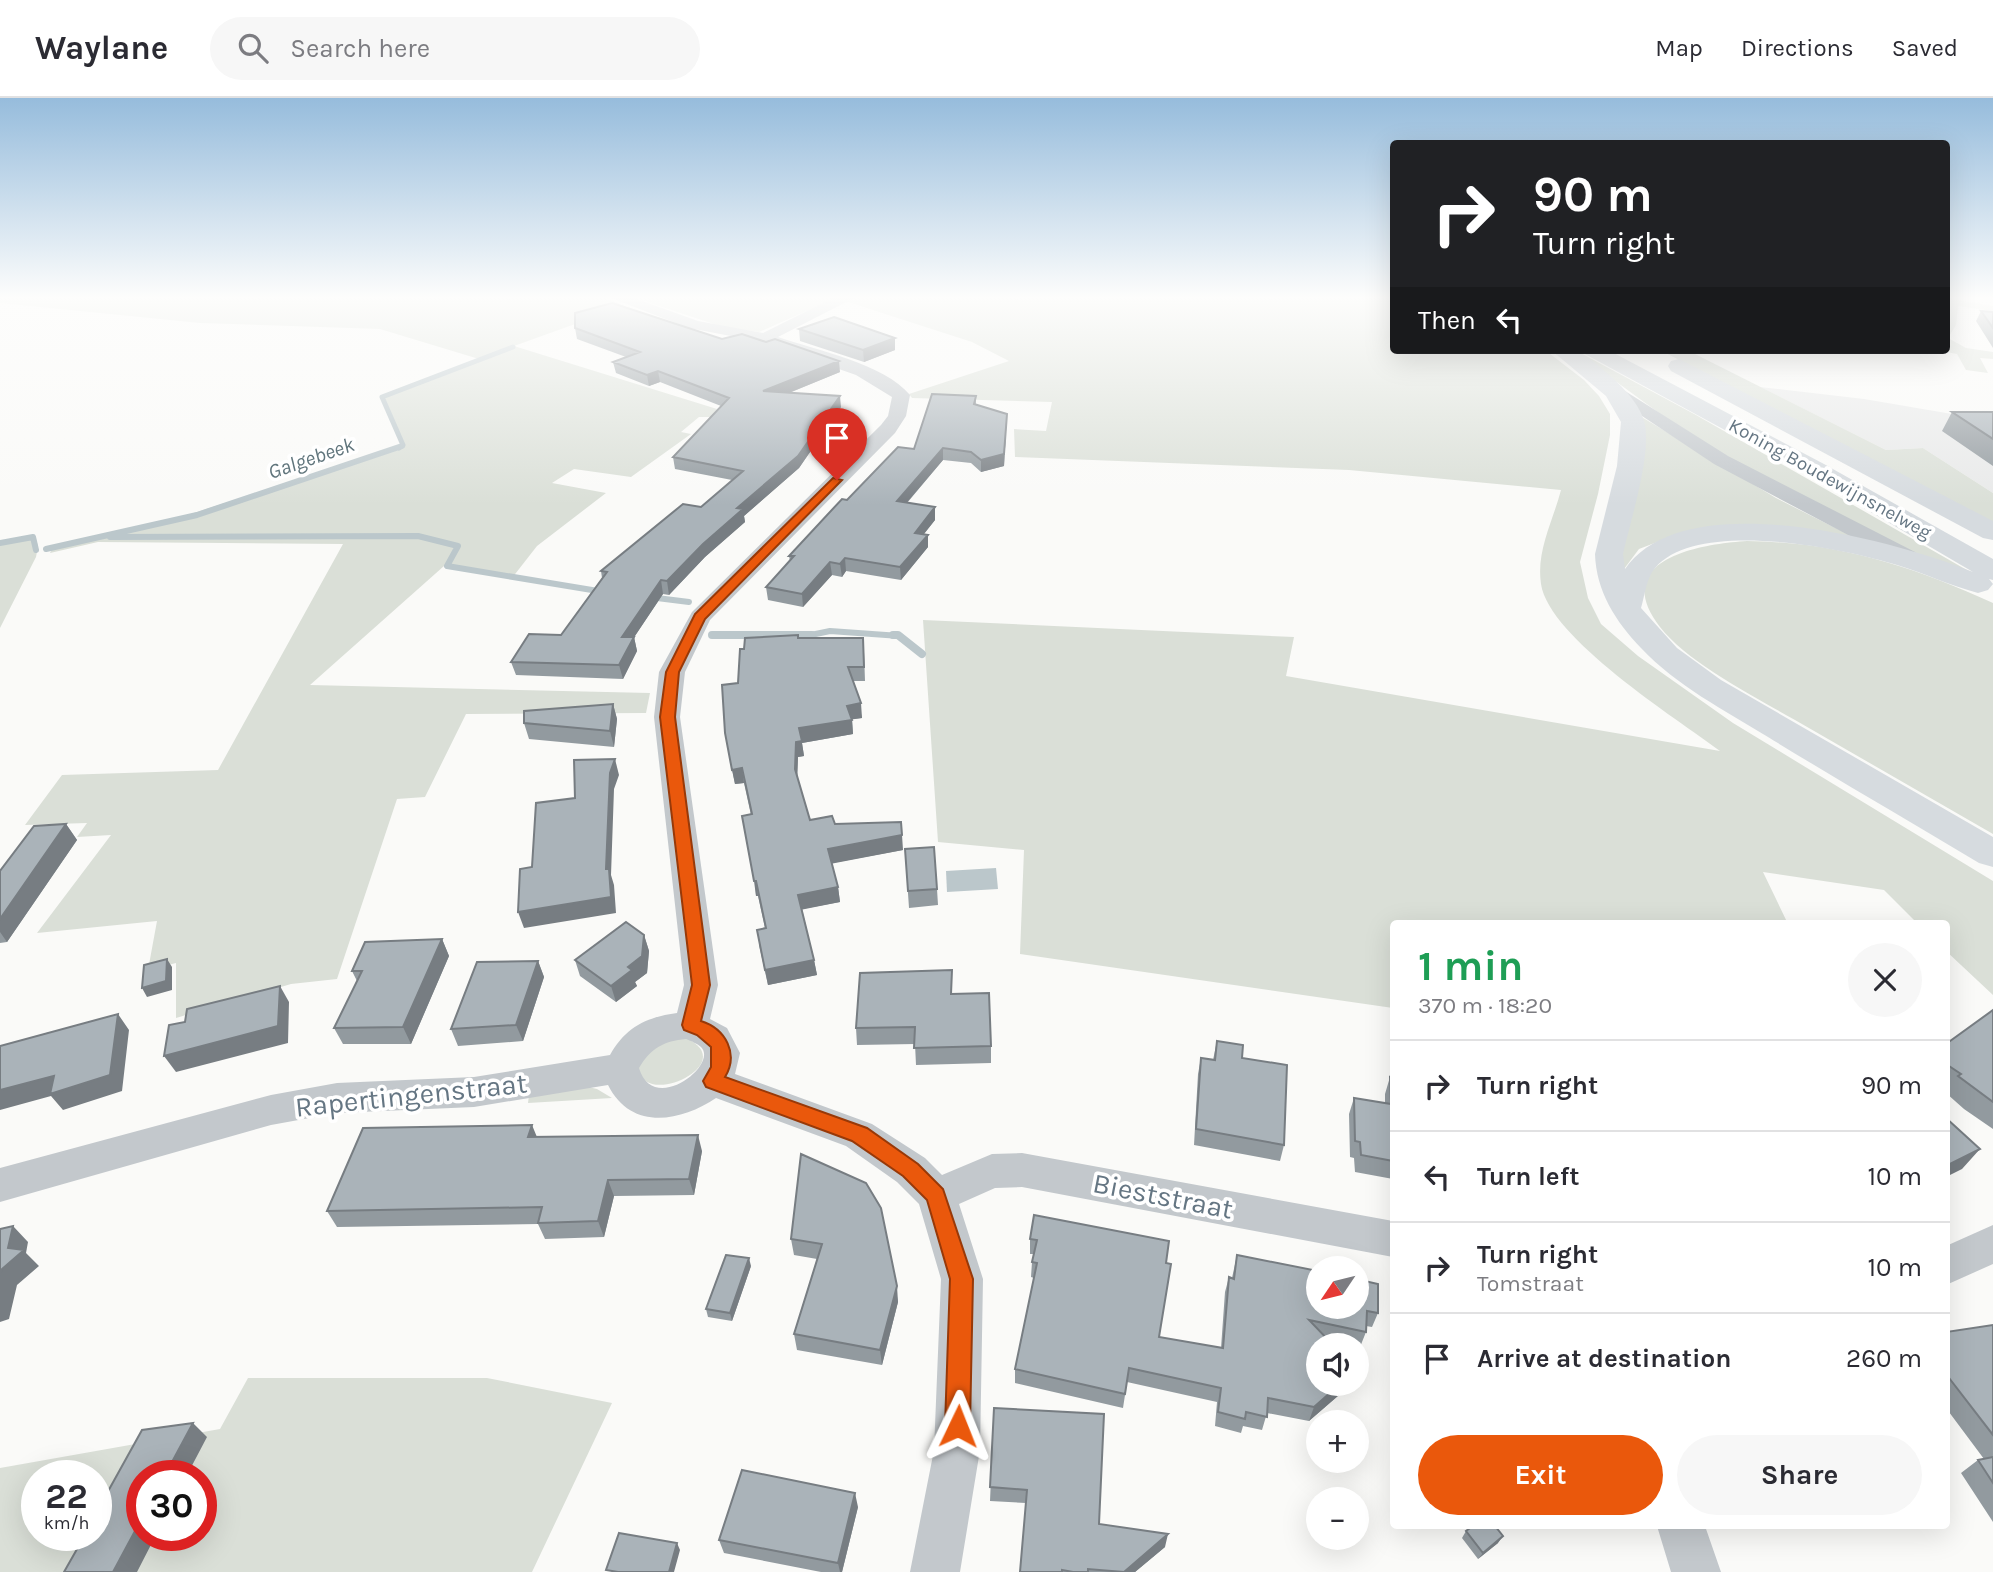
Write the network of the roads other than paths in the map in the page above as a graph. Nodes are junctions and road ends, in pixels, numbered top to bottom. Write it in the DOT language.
graph roads {
  1 [pos="846,367"];
  2 [pos="1584,367"];
  3 [pos="1623,367"];
  4 [pos="1679,367"];
  5 [pos="1606,384"];
  6 [pos="1993,531"];
  7 [pos="1907,557"];
  8 [pos="1993,571"];
  9 [pos="1993,591"];
  10 [pos="1627,607"];
  11 [pos="1993,854"];
  12 [pos="691,1025"];
  13 [pos="621,1068"];
  14 [pos="712,1081"];
  15 [pos="0,1185"];
  16 [pos="936,1195"];
  17 [pos="1390,1238"];
  18 [pos="1993,1244"];
  19 [pos="1950,1264"];
  20 [pos="1682,1529"];
  21 [pos="935,1572"];
  22 [pos="1696,1572"];
  1 -- 12 [label="street"];
  2 -- 5 [label="highway"];
  3 -- 8 [label="highway, Koning Boudewijnsnelweg"];
  4 -- 6 [label="highway, Koning Boudewijnsnelweg"];
  5 -- 7 [label="street"];
  5 -- 10 [label="highway"];
  7 -- 9 [label="highway"];
  7 -- 10 [label="highway"];
  10 -- 11 [label="highway"];
  12 -- 13 [label="street"];
  12 -- 14 [label="street"];
  13 -- 14 [label="street"];
  13 -- 15 [label="street, Rapertingenstraat"];
  14 -- 16 [label="street"];
  16 -- 17 [label="street, Bieststraat"];
  16 -- 21 [label="street"];
  18 -- 19 [label="street"];
  20 -- 22 [label="street"];
}
